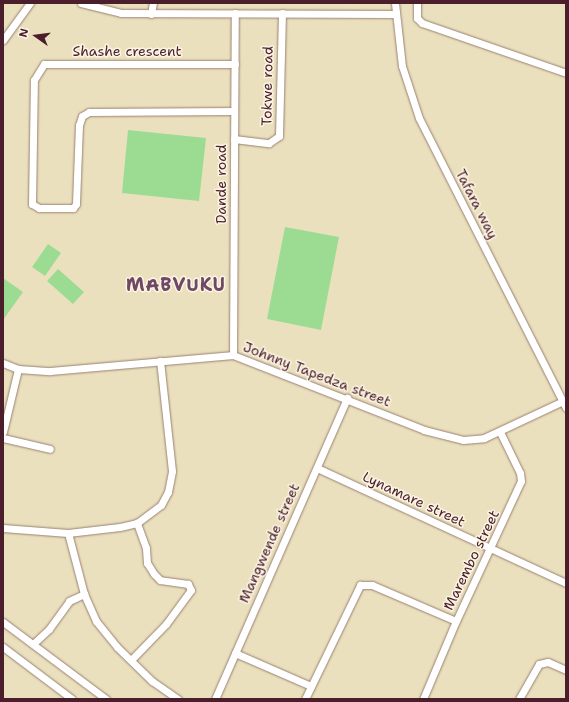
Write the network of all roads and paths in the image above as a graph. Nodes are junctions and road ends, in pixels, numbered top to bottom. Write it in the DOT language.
graph roads {
  1 [pos="30,3"];
  2 [pos="81,3"];
  3 [pos="153,3"];
  4 [pos="395,3"];
  5 [pos="417,3"];
  6 [pos="235,13"];
  7 [pos="282,13"];
  8 [pos="151,14"];
  9 [pos="395,14"];
  10 [pos="3,40"];
  11 [pos="235,64"];
  12 [pos="566,72"];
  13 [pos="234,110"];
  14 [pos="234,139"];
  15 [pos="233,355"];
  16 [pos="160,362"];
  17 [pos="3,363"];
  18 [pos="18,369"];
  19 [pos="7,398"];
  20 [pos="347,398"];
  21 [pos="564,404"];
  22 [pos="3,432"];
  23 [pos="500,432"];
  24 [pos="3,438"];
  25 [pos="50,449"];
  26 [pos="317,468"];
  27 [pos="137,523"];
  28 [pos="3,528"];
  29 [pos="68,533"];
  30 [pos="489,548"];
  31 [pos="566,584"];
  32 [pos="84,594"];
  33 [pos="456,621"];
  34 [pos="3,622"];
  35 [pos="33,644"];
  36 [pos="3,647"];
  37 [pos="235,653"];
  38 [pos="131,660"];
  39 [pos="566,670"];
  40 [pos="311,686"];
  41 [pos="72,699"];
  42 [pos="106,699"];
  43 [pos="178,699"];
  44 [pos="215,699"];
  45 [pos="305,699"];
  46 [pos="423,699"];
  47 [pos="519,699"];
  1 -- 10 [label="street"];
  2 -- 8 [label="street"];
  3 -- 8 [label="street"];
  4 -- 9 [label="street, Tafara way"];
  5 -- 12 [label="street"];
  6 -- 7 [label="street"];
  6 -- 8 [label="street"];
  6 -- 11 [label="street, Dande road"];
  7 -- 9 [label="street"];
  7 -- 14 [label="street, Tokwe road"];
  9 -- 21 [label="street, Tafara way"];
  11 -- 13 [label="street, Dande road"];
  11 -- 13 [label="street, Shashe crescent"];
  13 -- 14 [label="street, Dande road"];
  14 -- 15 [label="street, Dande road"];
  15 -- 16 [label="street, Johnny Tapedza street"];
  15 -- 20 [label="street, Johnny Tapedza street"];
  16 -- 18 [label="street, Johnny Tapedza street"];
  16 -- 27 [label="street"];
  17 -- 18 [label="street, Johnny Tapedza street"];
  18 -- 19 [label="street"];
  19 -- 22 [label="street"];
  20 -- 23 [label="street, Johnny Tapedza street"];
  20 -- 26 [label="street, Mangwende street"];
  21 -- 23 [label="street, Johnny Tapedza street"];
  23 -- 30 [label="street, Marembo street"];
  24 -- 25 [label="street"];
  26 -- 30 [label="street, Lynamare street"];
  26 -- 37 [label="street, Mangwende street"];
  27 -- 29 [label="street"];
  27 -- 38 [label="street"];
  28 -- 29 [label="street"];
  29 -- 32 [label="street"];
  30 -- 31 [label="street, Lynamare street"];
  30 -- 33 [label="street, Marembo street"];
  32 -- 35 [label="street"];
  32 -- 38 [label="street"];
  33 -- 40 [label="street"];
  33 -- 46 [label="street, Marembo street"];
  34 -- 35 [label="street"];
  35 -- 42 [label="street"];
  36 -- 41 [label="street"];
  37 -- 40 [label="street"];
  37 -- 44 [label="street, Mangwende street"];
  38 -- 43 [label="street"];
  39 -- 47 [label="street"];
  40 -- 45 [label="street"];
}
